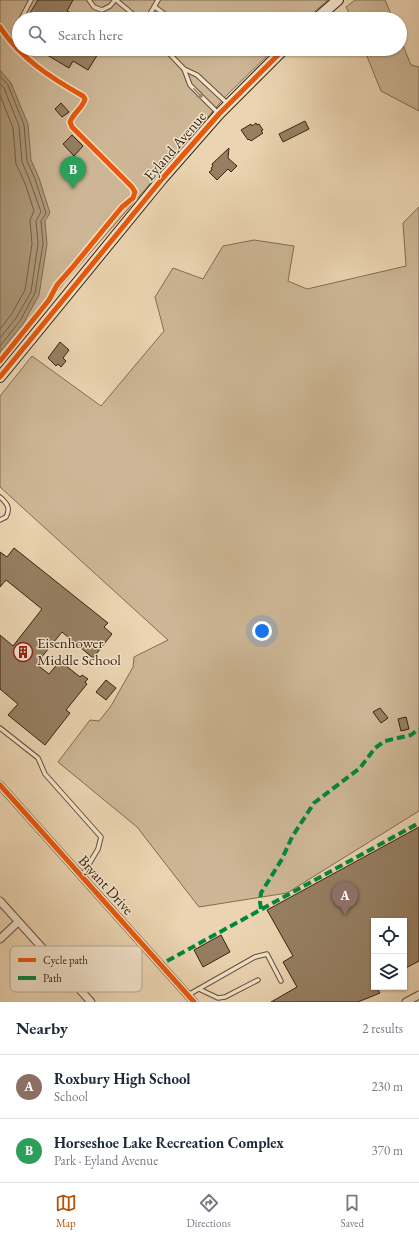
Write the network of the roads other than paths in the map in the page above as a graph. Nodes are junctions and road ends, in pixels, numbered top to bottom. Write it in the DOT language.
graph roads {
  1 [pos="32,0"];
  2 [pos="89,0"];
  3 [pos="115,0"];
  4 [pos="158,0"];
  5 [pos="338,0"];
  6 [pos="155,7"];
  7 [pos="24,12"];
  8 [pos="130,12"];
  9 [pos="152,12"];
  10 [pos="162,12"];
  11 [pos="324,12"];
  12 [pos="172,56"];
  13 [pos="277,56"];
  14 [pos="184,68"];
  15 [pos="228,104"];
  16 [pos="219,114"];
  17 [pos="0,377"];
  18 [pos="0,497"];
  19 [pos="0,520"];
  20 [pos="0,728"];
  21 [pos="0,785"];
  22 [pos="82,876"];
  23 [pos="0,901"];
  24 [pos="18,922"];
  25 [pos="0,939"];
  26 [pos="40,946"];
  27 [pos="258,980"];
  28 [pos="281,981"];
  29 [pos="199,989"];
  30 [pos="82,992"];
  31 [pos="188,994"];
  32 [pos="419,995"];
  33 [pos="91,1002"];
  34 [pos="194,1002"];
  35 [pos="406,1002"];
  1 -- 7 [label="lane"];
  2 -- 3 [label="lane"];
  3 -- 8 [label="lane"];
  4 -- 6 [label="lane"];
  5 -- 11 [label="street"];
  6 -- 9 [label="lane"];
  6 -- 10 [label="lane"];
  12 -- 14 [label="lane"];
  13 -- 15 [label="street, Eyland Avenue"];
  14 -- 15 [label="lane"];
  14 -- 16 [label="lane, one-way"];
  15 -- 16 [label="street, Eyland Avenue"];
  16 -- 17 [label="street, Eyland Avenue"];
  18 -- 19 [label="lane"];
  20 -- 22 [label="lane"];
  21 -- 22 [label="street, Bryant Drive"];
  22 -- 31 [label="street, Bryant Drive"];
  23 -- 24 [label="street"];
  24 -- 25 [label="street"];
  24 -- 26 [label="street"];
  27 -- 29 [label="lane"];
  28 -- 29 [label="lane"];
  29 -- 31 [label="lane"];
  30 -- 33 [label="street"];
  31 -- 34 [label="street, Bryant Drive"];
  32 -- 35 [label="street"];
}
